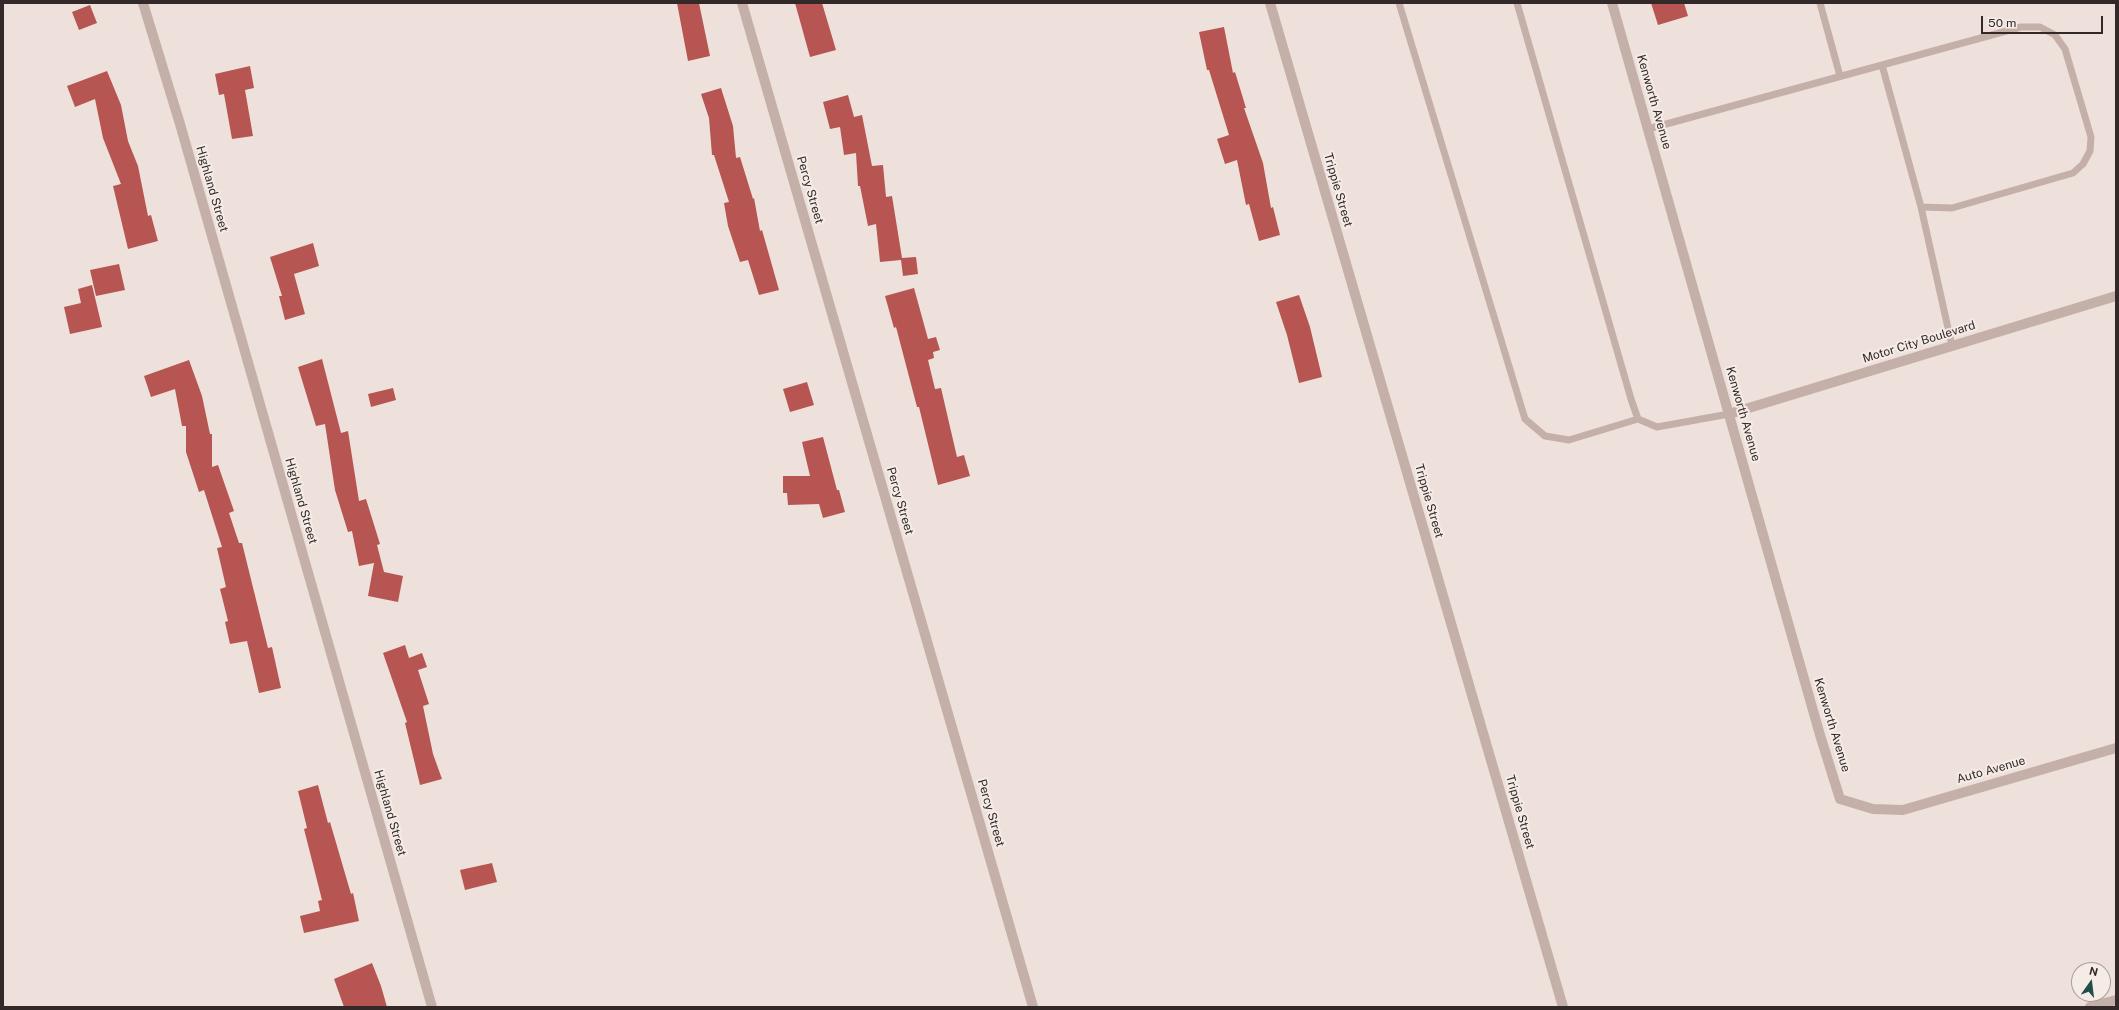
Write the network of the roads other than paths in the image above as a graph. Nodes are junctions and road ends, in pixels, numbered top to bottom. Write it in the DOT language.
graph roads {
  1 [pos="143,3"];
  2 [pos="742,3"];
  3 [pos="1270,3"];
  4 [pos="1399,3"];
  5 [pos="1517,3"];
  6 [pos="1612,3"];
  7 [pos="1821,6"];
  8 [pos="1882,65"];
  9 [pos="1840,76"];
  10 [pos="1648,129"];
  11 [pos="1921,206"];
  12 [pos="2116,296"];
  13 [pos="1952,346"];
  14 [pos="1729,414"];
  15 [pos="1638,418"];
  16 [pos="2116,748"];
  17 [pos="1873,809"];
  18 [pos="2116,1000"];
  19 [pos="432,1007"];
  20 [pos="1033,1007"];
  21 [pos="1563,1007"];
  22 [pos="2090,1007"];
  1 -- 19 [label="street, Highland Street"];
  2 -- 20 [label="street, Percy Street"];
  3 -- 21 [label="street, Trippie Street"];
  4 -- 15 [label="lane"];
  5 -- 15 [label="lane"];
  6 -- 10 [label="street, Kenworth Avenue"];
  7 -- 9 [label="lane"];
  8 -- 9 [label="lane"];
  8 -- 11 [label="lane"];
  8 -- 11 [label="lane"];
  9 -- 10 [label="lane"];
  10 -- 14 [label="street, Kenworth Avenue"];
  11 -- 13 [label="lane"];
  12 -- 13 [label="street, Motor City Boulevard"];
  13 -- 14 [label="street, Motor City Boulevard"];
  14 -- 15 [label="lane"];
  14 -- 17 [label="street, Kenworth Avenue"];
  16 -- 17 [label="street, Auto Avenue"];
  18 -- 22 [label="street"];
}
